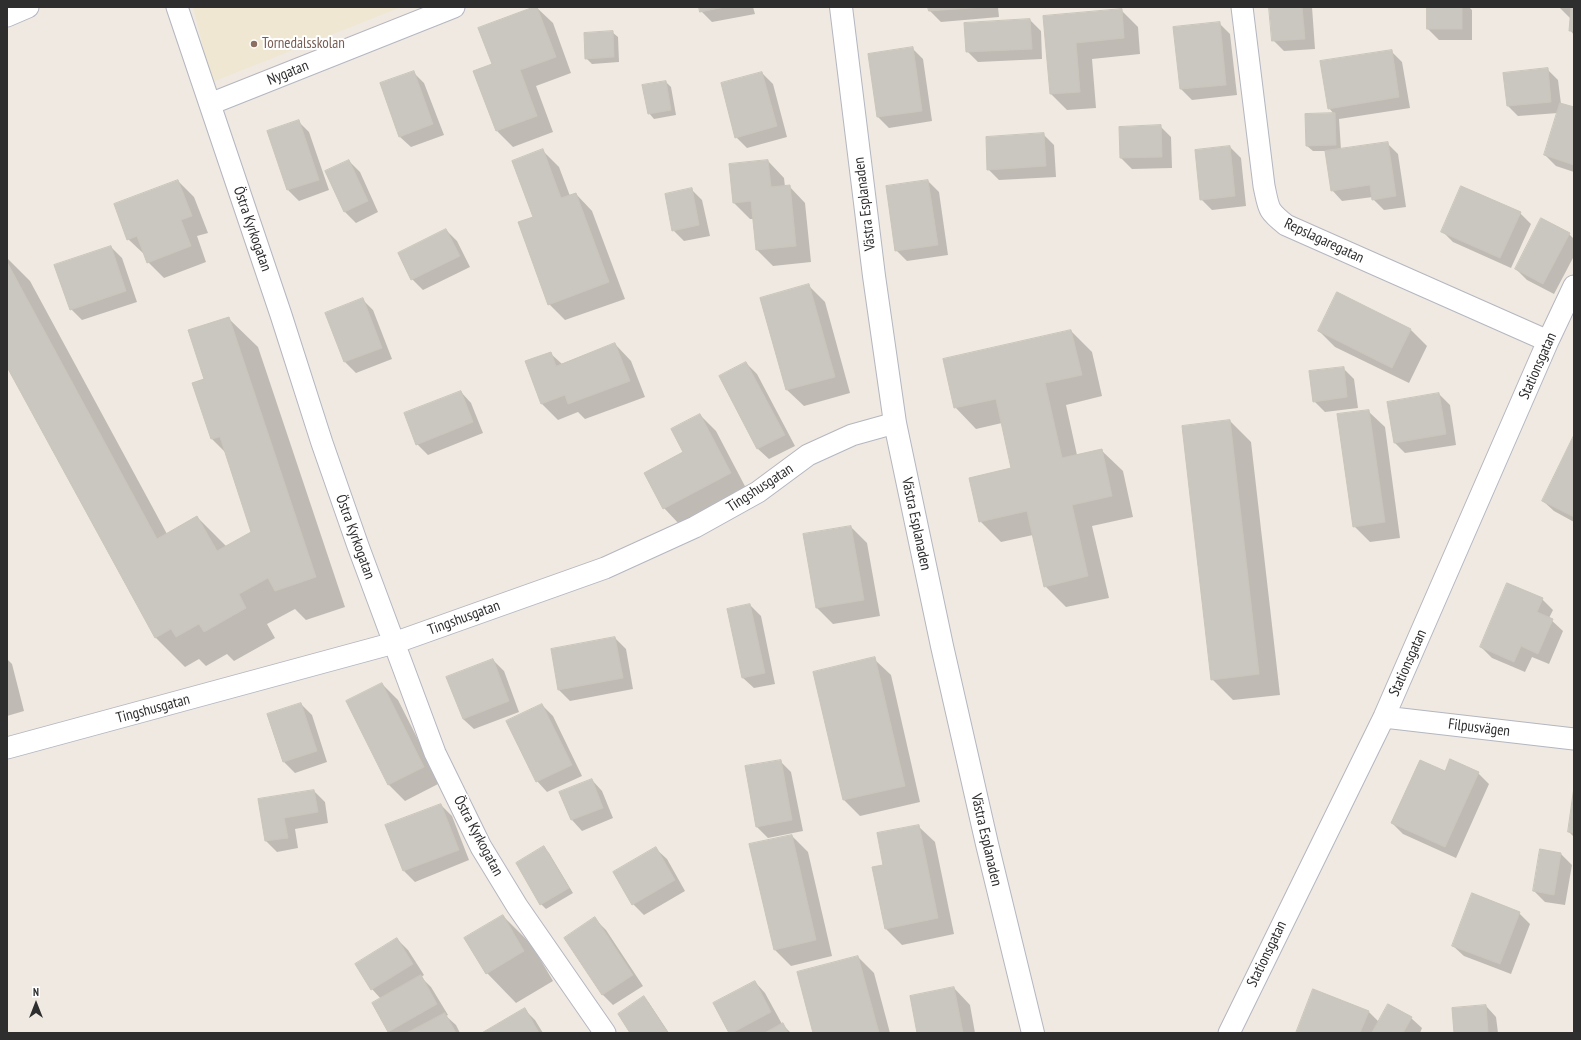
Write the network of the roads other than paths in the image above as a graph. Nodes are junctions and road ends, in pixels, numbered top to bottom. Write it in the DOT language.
graph roads {
  1 [pos="28,7"];
  2 [pos="177,7"];
  3 [pos="454,7"];
  4 [pos="841,7"];
  5 [pos="1242,7"];
  6 [pos="7,16"];
  7 [pos="210,104"];
  8 [pos="1574,286"];
  9 [pos="1548,342"];
  10 [pos="895,423"];
  11 [pos="394,643"];
  12 [pos="1384,717"];
  13 [pos="1574,739"];
  14 [pos="7,748"];
  15 [pos="605,1033"];
  16 [pos="1033,1033"];
  17 [pos="1229,1033"];
  1 -- 6 [label="street"];
  2 -- 7 [label="street, Östra Kyrkogatan"];
  3 -- 7 [label="street, Nygatan"];
  4 -- 10 [label="street, Västra Esplanaden"];
  5 -- 9 [label="street, Repslagaregatan"];
  7 -- 11 [label="street, Östra Kyrkogatan"];
  8 -- 9 [label="street, Stationsgatan"];
  9 -- 12 [label="street, Stationsgatan"];
  10 -- 11 [label="street, Tingshusgatan"];
  10 -- 16 [label="street, Västra Esplanaden"];
  11 -- 14 [label="street, Tingshusgatan"];
  11 -- 15 [label="street, Östra Kyrkogatan"];
  12 -- 13 [label="street, Filpusvägen"];
  12 -- 17 [label="street, Stationsgatan"];
}
